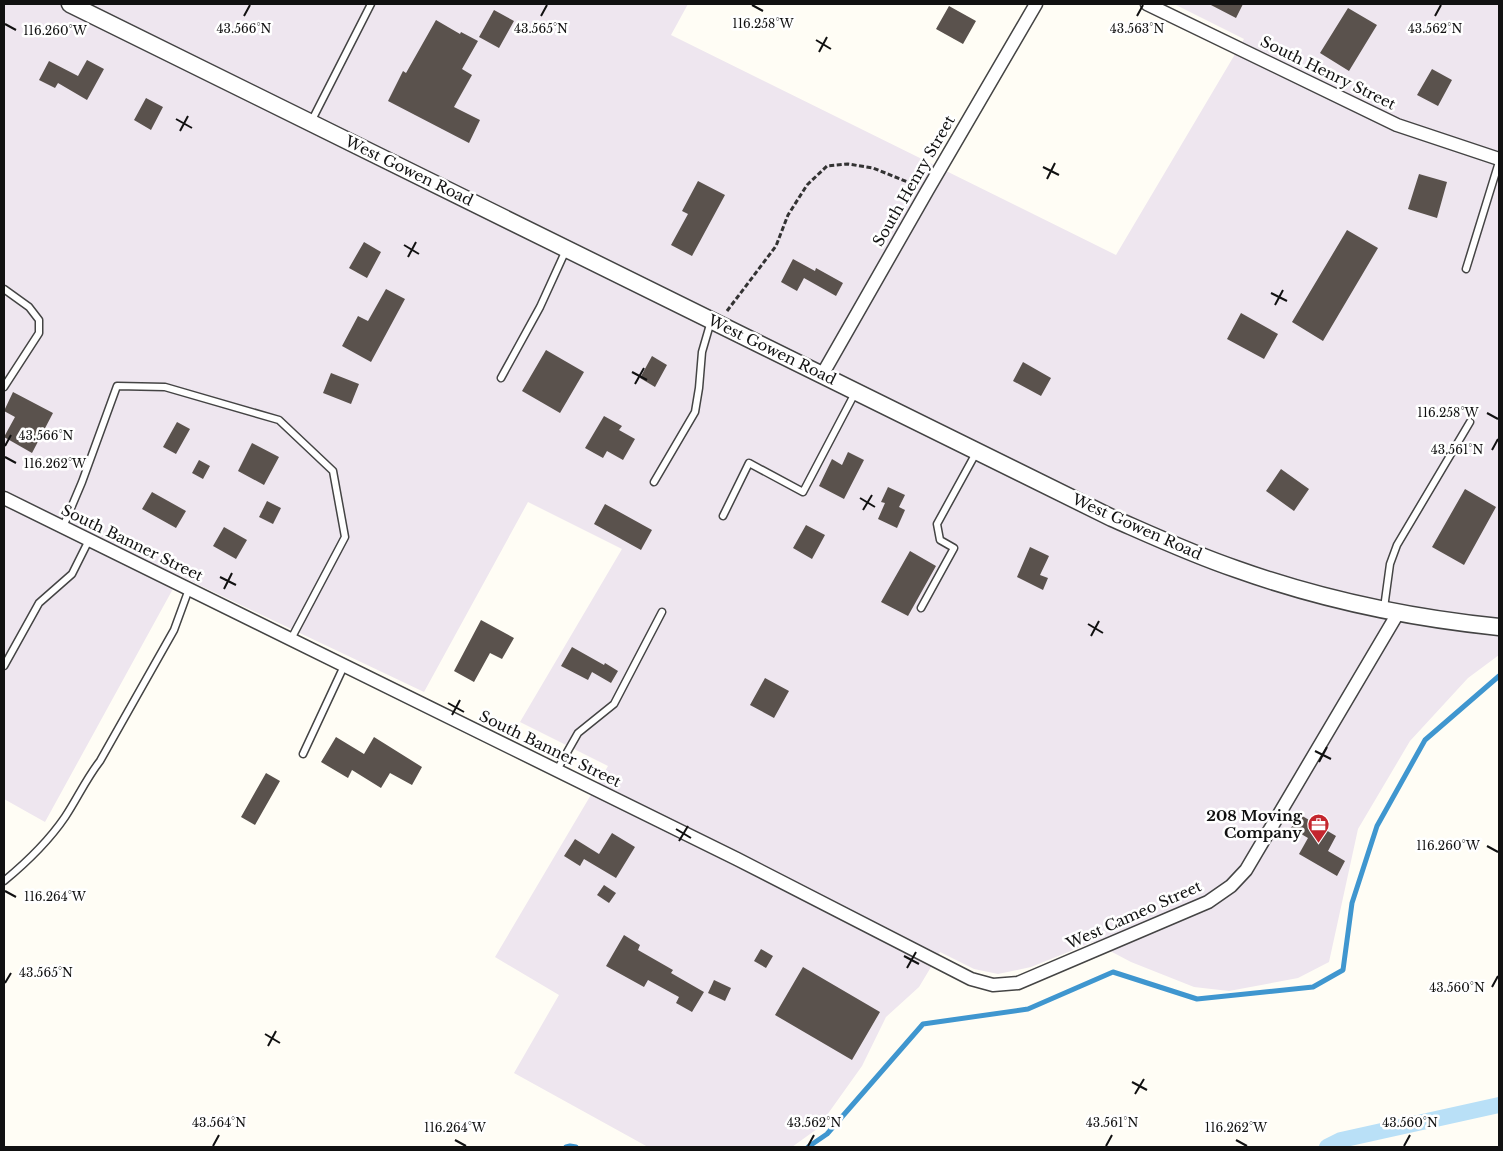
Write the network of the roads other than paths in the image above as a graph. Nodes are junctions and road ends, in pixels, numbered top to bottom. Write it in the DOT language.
graph roads {
  1 [pos="70,4"];
  2 [pos="371,4"];
  3 [pos="1036,4"];
  4 [pos="1147,4"];
  5 [pos="311,123"];
  6 [pos="1499,160"];
  7 [pos="567,249"];
  8 [pos="1466,269"];
  9 [pos="4,289"];
  10 [pos="714,322"];
  11 [pos="822,375"];
  12 [pos="500,378"];
  13 [pos="4,387"];
  14 [pos="855,392"];
  15 [pos="1470,422"];
  16 [pos="976,452"];
  17 [pos="654,482"];
  18 [pos="4,498"];
  19 [pos="723,516"];
  20 [pos="63,527"];
  21 [pos="90,540"];
  22 [pos="189,589"];
  23 [pos="922,608"];
  24 [pos="1391,611"];
  25 [pos="662,612"];
  26 [pos="1499,627"];
  27 [pos="290,639"];
  28 [pos="4,666"];
  29 [pos="344,666"];
  30 [pos="303,754"];
  31 [pos="557,770"];
  32 [pos="4,881"];
  33 [pos="971,979"];
  1 -- 5 [label="street, West Gowen Road"];
  2 -- 5 [label="lane"];
  3 -- 11 [label="street, South Henry Street"];
  4 -- 6 [label="street, South Henry Street"];
  5 -- 7 [label="street, West Gowen Road"];
  6 -- 8 [label="lane"];
  7 -- 10 [label="street, West Gowen Road"];
  7 -- 12 [label="lane"];
  9 -- 13 [label="lane"];
  10 -- 11 [label="street, West Gowen Road"];
  10 -- 17 [label="lane"];
  11 -- 14 [label="street, West Gowen Road"];
  14 -- 16 [label="street, West Gowen Road"];
  14 -- 19 [label="lane"];
  15 -- 24 [label="lane"];
  16 -- 23 [label="lane"];
  16 -- 24 [label="street, West Gowen Road"];
  18 -- 20 [label="street, South Banner Street"];
  20 -- 21 [label="street, South Banner Street"];
  20 -- 27 [label="lane"];
  21 -- 22 [label="street, South Banner Street"];
  21 -- 28 [label="lane"];
  22 -- 27 [label="street, South Banner Street"];
  22 -- 32 [label="lane"];
  24 -- 26 [label="street, West Gowen Road"];
  24 -- 33 [label="street, West Cameo Street"];
  25 -- 31 [label="lane"];
  27 -- 29 [label="street, South Banner Street"];
  29 -- 30 [label="lane"];
  29 -- 31 [label="street, South Banner Street"];
  31 -- 33 [label="street, South Banner Street"];
}
